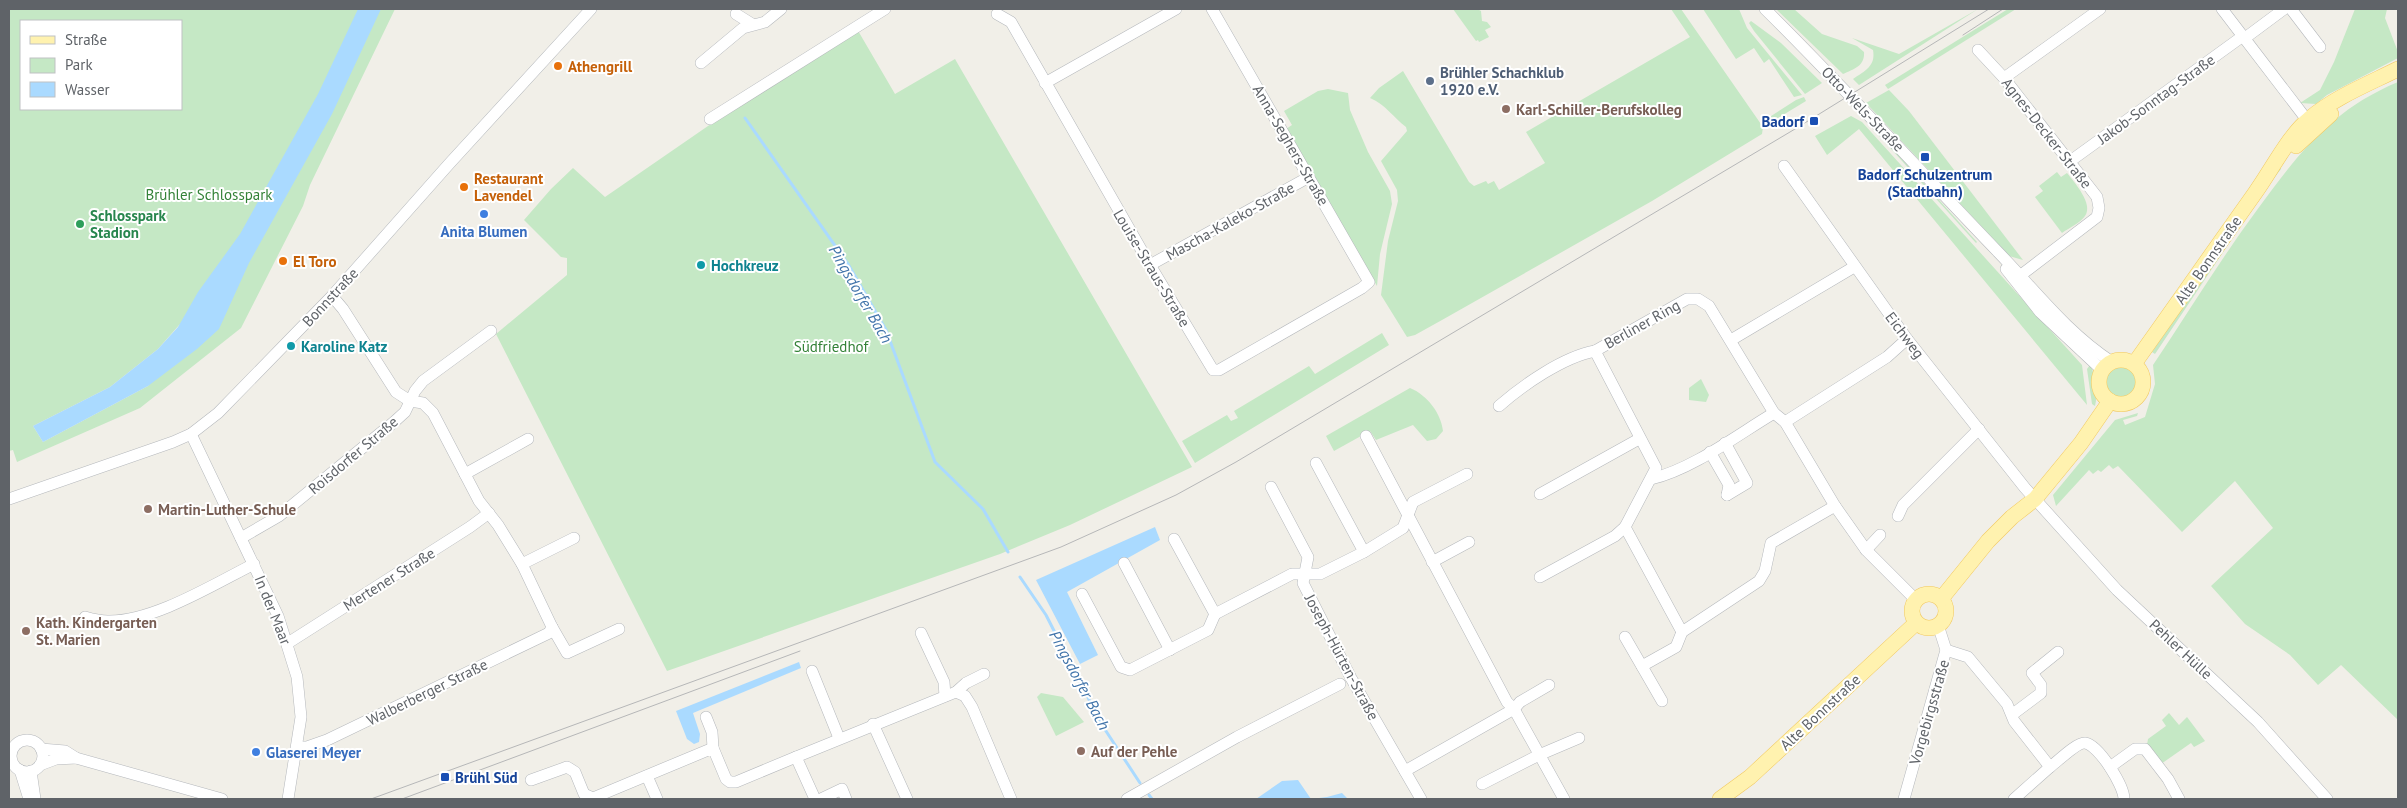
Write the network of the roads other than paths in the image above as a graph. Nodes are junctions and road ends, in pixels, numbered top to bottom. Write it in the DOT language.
graph roads {
  1 [pos="591,9"];
  2 [pos="781,9"];
  3 [pos="885,9"];
  4 [pos="1176,9"];
  5 [pos="1212,9"];
  6 [pos="1765,9"];
  7 [pos="2100,9"];
  8 [pos="2222,9"];
  9 [pos="2284,9"];
  10 [pos="2291,9"];
  11 [pos="736,14"];
  12 [pos="997,14"];
  13 [pos="752,24"];
  14 [pos="2244,37"];
  15 [pos="2320,47"];
  16 [pos="1978,50"];
  17 [pos="702,63"];
  18 [pos="2398,69"];
  19 [pos="2004,78"];
  20 [pos="1046,84"];
  21 [pos="2348,95"];
  22 [pos="710,119"];
  23 [pos="2307,120"];
  24 [pos="2281,155"];
  25 [pos="2069,162"];
  26 [pos="1784,166"];
  27 [pos="1310,177"];
  28 [pos="1959,211"];
  29 [pos="1150,265"];
  30 [pos="1854,267"];
  31 [pos="2021,275"];
  32 [pos="1369,282"];
  33 [pos="332,296"];
  34 [pos="491,331"];
  35 [pos="1907,339"];
  36 [pos="1731,340"];
  37 [pos="1595,351"];
  38 [pos="2134,364"];
  39 [pos="2107,366"];
  40 [pos="410,401"];
  41 [pos="2110,401"];
  42 [pos="1499,406"];
  43 [pos="1774,413"];
  44 [pos="1785,422"];
  45 [pos="1979,429"];
  46 [pos="191,434"];
  47 [pos="1366,436"];
  48 [pos="528,439"];
  49 [pos="1639,439"];
  50 [pos="1725,443"];
  51 [pos="1710,452"];
  52 [pos="1316,463"];
  53 [pos="465,474"];
  54 [pos="1467,474"];
  55 [pos="1651,479"];
  56 [pos="1271,487"];
  57 [pos="1540,494"];
  58 [pos="9,499"];
  59 [pos="2035,499"];
  60 [pos="1835,506"];
  61 [pos="489,513"];
  62 [pos="1407,515"];
  63 [pos="1898,516"];
  64 [pos="1625,527"];
  65 [pos="1880,535"];
  66 [pos="242,538"];
  67 [pos="574,538"];
  68 [pos="1174,539"];
  69 [pos="1470,542"];
  70 [pos="1866,550"];
  71 [pos="1364,552"];
  72 [pos="1432,562"];
  73 [pos="1124,563"];
  74 [pos="254,564"];
  75 [pos="522,564"];
  76 [pos="1304,574"];
  77 [pos="1540,577"];
  78 [pos="1082,594"];
  79 [pos="1941,599"];
  80 [pos="1916,600"];
  81 [pos="1215,614"];
  82 [pos="85,617"];
  83 [pos="1916,623"];
  84 [pos="1938,625"];
  85 [pos="552,627"];
  86 [pos="619,629"];
  87 [pos="1682,632"];
  88 [pos="921,633"];
  89 [pos="1625,637"];
  90 [pos="288,643"];
  91 [pos="1170,650"];
  92 [pos="1946,650"];
  93 [pos="2058,652"];
  94 [pos="1642,666"];
  95 [pos="812,671"];
  96 [pos="984,674"];
  97 [pos="1340,684"];
  98 [pos="1549,684"];
  99 [pos="951,694"];
  100 [pos="1662,701"];
  101 [pos="1514,709"];
  102 [pos="2013,714"];
  103 [pos="706,717"];
  104 [pos="873,724"];
  105 [pos="9,738"];
  106 [pos="839,738"];
  107 [pos="1579,738"];
  108 [pos="22,741"];
  109 [pos="297,747"];
  110 [pos="713,748"];
  111 [pos="41,749"];
  112 [pos="10,751"];
  113 [pos="1539,755"];
  114 [pos="796,757"];
  115 [pos="76,758"];
  116 [pos="2050,767"];
  117 [pos="2110,767"];
  118 [pos="30,769"];
  119 [pos="1406,771"];
  120 [pos="647,776"];
  121 [pos="531,780"];
  122 [pos="1482,784"];
  123 [pos="29,799"];
  124 [pos="35,799"];
  125 [pos="222,799"];
  126 [pos="288,799"];
  127 [pos="657,799"];
  128 [pos="816,799"];
  129 [pos="821,799"];
  130 [pos="846,799"];
  131 [pos="906,799"];
  132 [pos="1011,799"];
  133 [pos="1127,799"];
  134 [pos="1421,799"];
  135 [pos="1564,799"];
  136 [pos="1720,799"];
  137 [pos="1904,799"];
  138 [pos="2014,799"];
  139 [pos="2124,799"];
  140 [pos="2178,799"];
  141 [pos="2327,799"];
  1 -- 33 [label="street, Bonnstraße"];
  2 -- 13 [label="street"];
  3 -- 22 [label="street"];
  4 -- 20 [label="street"];
  5 -- 27 [label="street, Anna-Seghers-Straße"];
  6 -- 28 [label="street, Otto-Wels-Straße"];
  7 -- 19 [label="street"];
  8 -- 14 [label="street"];
  9 -- 14 [label="street, Jakob-Sonntag-Straße"];
  10 -- 15 [label="street"];
  11 -- 13 [label="street"];
  12 -- 20 [label="street, Louise-Straus-Straße"];
  13 -- 17 [label="street"];
  14 -- 23 [label="street"];
  14 -- 25 [label="street, Jakob-Sonntag-Straße"];
  16 -- 19 [label="street, Agnes-Decker-Straße"];
  18 -- 21 [label="main road, Alte Bonnstraße"];
  19 -- 25 [label="street, Agnes-Decker-Straße"];
  20 -- 29 [label="street, Louise-Straus-Straße"];
  21 -- 23 [label="main road, Alte Bonnstraße"];
  21 -- 24 [label="main road, Alte Bonnstraße"];
  23 -- 24 [label="main road, Alte Bonnstraße"];
  24 -- 38 [label="main road, Alte Bonnstraße"];
  25 -- 31 [label="street, Agnes-Decker-Straße"];
  26 -- 30 [label="street, Eichweg"];
  27 -- 29 [label="street, Mascha-Kaleko-Straße"];
  27 -- 32 [label="street, Anna-Seghers-Straße"];
  28 -- 31 [label="street, Otto-Wels-Straße"];
  28 -- 39 [label="street, Otto-Wels-Straße"];
  29 -- 32 [label="street, Louise-Straus-Straße"];
  30 -- 35 [label="street, Eichweg"];
  30 -- 36 [label="street"];
  31 -- 39 [label="street, Otto-Wels-Straße"];
  33 -- 40 [label="street"];
  33 -- 46 [label="street, Bonnstraße"];
  34 -- 40 [label="street, Roisdorfer Straße"];
  35 -- 44 [label="street"];
  35 -- 45 [label="street, Eichweg"];
  36 -- 37 [label="street, Berliner Ring"];
  36 -- 43 [label="street, Berliner Ring"];
  37 -- 42 [label="street"];
  37 -- 49 [label="street, Berliner Ring"];
  38 -- 39 [label="main road"];
  38 -- 41 [label="main road"];
  39 -- 41 [label="main road"];
  40 -- 53 [label="street"];
  40 -- 66 [label="street, Roisdorfer Straße"];
  41 -- 59 [label="main road"];
  43 -- 44 [label="street, Berliner Ring"];
  43 -- 50 [label="street"];
  44 -- 60 [label="street, Berliner Ring"];
  45 -- 59 [label="street, Eichweg"];
  45 -- 63 [label="street"];
  46 -- 58 [label="street, Bonnstraße"];
  46 -- 66 [label="street, In der Maar"];
  47 -- 62 [label="street"];
  48 -- 53 [label="street"];
  49 -- 55 [label="street, Berliner Ring"];
  49 -- 57 [label="street"];
  50 -- 51 [label="street"];
  50 -- 51 [label="street"];
  51 -- 55 [label="street"];
  52 -- 71 [label="street"];
  53 -- 61 [label="street"];
  54 -- 62 [label="street, Joseph-Hürten-Straße"];
  55 -- 64 [label="street"];
  56 -- 76 [label="street, Joseph-Hürten-Straße"];
  59 -- 79 [label="main road"];
  59 -- 141 [label="street, Pehler Hülle"];
  60 -- 70 [label="street, Berliner Ring"];
  60 -- 87 [label="street"];
  61 -- 75 [label="street"];
  61 -- 90 [label="street, Mertener Straße"];
  62 -- 71 [label="street, Joseph-Hürten-Straße"];
  62 -- 72 [label="street"];
  64 -- 77 [label="street"];
  64 -- 87 [label="street"];
  65 -- 70 [label="street"];
  66 -- 74 [label="street, In der Maar"];
  67 -- 75 [label="street"];
  68 -- 81 [label="street"];
  69 -- 72 [label="street"];
  70 -- 80 [label="street, Berliner Ring"];
  71 -- 76 [label="street, Joseph-Hürten-Straße"];
  72 -- 101 [label="street"];
  73 -- 91 [label="street"];
  74 -- 82 [label="street"];
  74 -- 90 [label="street, In der Maar"];
  75 -- 85 [label="street"];
  76 -- 81 [label="street"];
  76 -- 119 [label="street, Joseph-Hürten-Straße"];
  78 -- 91 [label="street"];
  79 -- 80 [label="main road"];
  79 -- 84 [label="main road"];
  80 -- 83 [label="main road"];
  81 -- 91 [label="street"];
  83 -- 84 [label="main road"];
  83 -- 136 [label="main road, Alte Bonnstraße"];
  84 -- 92 [label="street, Vorgebirgsstraße"];
  85 -- 86 [label="street"];
  85 -- 109 [label="street, Walberberger Straße"];
  87 -- 94 [label="street"];
  88 -- 99 [label="street"];
  89 -- 94 [label="street"];
  90 -- 109 [label="street, In der Maar"];
  92 -- 102 [label="street"];
  92 -- 137 [label="street, Vorgebirgsstraße"];
  93 -- 102 [label="street"];
  94 -- 100 [label="street"];
  95 -- 106 [label="street"];
  96 -- 99 [label="street"];
  97 -- 133 [label="street"];
  98 -- 101 [label="street"];
  99 -- 104 [label="street"];
  99 -- 132 [label="street"];
  101 -- 113 [label="street"];
  101 -- 119 [label="street"];
  102 -- 116 [label="street"];
  103 -- 110 [label="street"];
  104 -- 106 [label="street"];
  104 -- 131 [label="street"];
  105 -- 108 [label="street"];
  106 -- 114 [label="street"];
  107 -- 113 [label="street"];
  108 -- 111 [label="street"];
  108 -- 112 [label="street"];
  109 -- 126 [label="street, In der Maar"];
  110 -- 114 [label="street"];
  110 -- 120 [label="street"];
  111 -- 115 [label="street"];
  111 -- 118 [label="street"];
  112 -- 118 [label="street"];
  113 -- 122 [label="street"];
  113 -- 135 [label="street"];
  114 -- 128 [label="street"];
  115 -- 118 [label="street"];
  115 -- 125 [label="street"];
  116 -- 117 [label="street"];
  116 -- 138 [label="street"];
  117 -- 139 [label="street"];
  117 -- 140 [label="street"];
  118 -- 123 [label="street"];
  118 -- 124 [label="street"];
  119 -- 134 [label="street, Joseph-Hürten-Straße"];
  120 -- 121 [label="street"];
  120 -- 127 [label="street"];
  129 -- 130 [label="street"];
}
